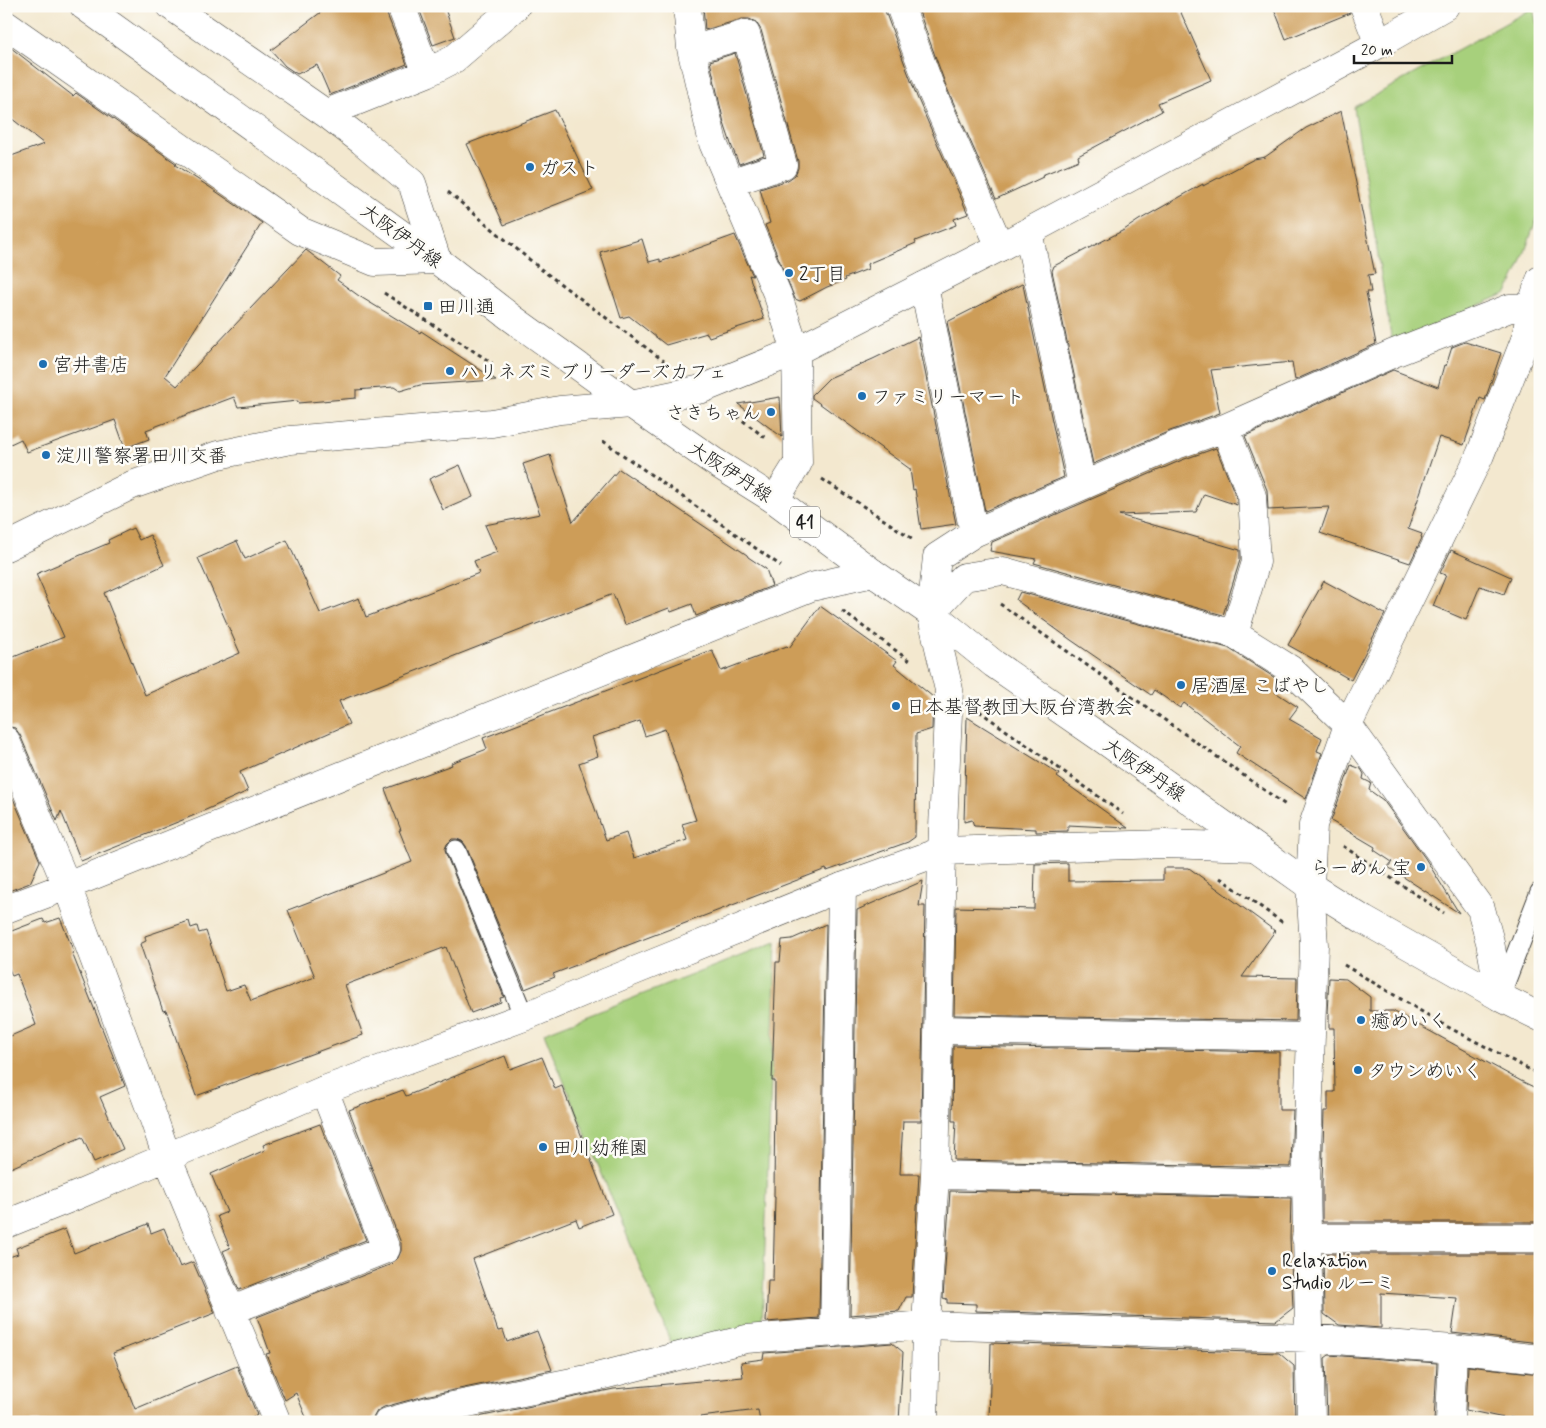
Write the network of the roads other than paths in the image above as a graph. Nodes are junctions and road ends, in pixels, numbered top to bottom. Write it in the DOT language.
graph roads {
  1 [pos="84,6"];
  2 [pos="171,6"];
  3 [pos="401,6"];
  4 [pos="516,6"];
  5 [pos="687,6"];
  6 [pos="900,6"];
  7 [pos="1364,6"];
  8 [pos="1445,6"];
  9 [pos="6,25"];
  10 [pos="1378,44"];
  11 [pos="692,50"];
  12 [pos="427,73"];
  13 [pos="328,114"];
  14 [pos="730,183"];
  15 [pos="1028,232"];
  16 [pos="1000,247"];
  17 [pos="437,260"];
  18 [pos="1540,280"];
  19 [pos="924,286"];
  20 [pos="1530,307"];
  21 [pos="796,351"];
  22 [pos="631,404"];
  23 [pos="1225,428"];
  24 [pos="1082,485"];
  25 [pos="775,500"];
  26 [pos="974,533"];
  27 [pos="6,546"];
  28 [pos="873,573"];
  29 [pos="932,613"];
  30 [pos="1234,634"];
  31 [pos="1348,725"];
  32 [pos="6,741"];
  33 [pos="1254,847"];
  34 [pos="456,850"];
  35 [pos="942,852"];
  36 [pos="67,886"];
  37 [pos="1310,886"];
  38 [pos="842,887"];
  39 [pos="1540,892"];
  40 [pos="6,909"];
  41 [pos="1500,997"];
  42 [pos="524,1017"];
  43 [pos="1540,1017"];
  44 [pos="939,1030"];
  45 [pos="1312,1037"];
  46 [pos="324,1090"];
  47 [pos="167,1157"];
  48 [pos="935,1175"];
  49 [pos="1306,1183"];
  50 [pos="6,1224"];
  51 [pos="1306,1238"];
  52 [pos="1540,1238"];
  53 [pos="230,1311"];
  54 [pos="926,1325"];
  55 [pos="834,1333"];
  56 [pos="1308,1338"];
  57 [pos="1453,1349"];
  58 [pos="1540,1359"];
  59 [pos="277,1422"];
  60 [pos="388,1422"];
  61 [pos="924,1422"];
  62 [pos="1311,1422"];
  63 [pos="1450,1422"];
  1 -- 17 [label="street, 大阪伊丹線 / 41"];
  2 -- 13 [label="street"];
  3 -- 12 [label="street"];
  4 -- 12 [label="street"];
  5 -- 11 [label="street"];
  6 -- 16 [label="street"];
  7 -- 10 [label="street"];
  8 -- 10 [label="street"];
  9 -- 17 [label="street"];
  10 -- 15 [label="street"];
  11 -- 14 [label="street"];
  11 -- 14 [label="street"];
  12 -- 13 [label="street"];
  13 -- 17 [label="street"];
  14 -- 21 [label="street"];
  15 -- 16 [label="street"];
  15 -- 24 [label="street"];
  16 -- 19 [label="street"];
  17 -- 22 [label="street, 大阪伊丹線 / 41"];
  18 -- 20 [label="street"];
  19 -- 21 [label="street"];
  19 -- 26 [label="street"];
  20 -- 23 [label="street"];
  20 -- 31 [label="street"];
  21 -- 22 [label="street"];
  21 -- 25 [label="street"];
  22 -- 25 [label="street, 大阪伊丹線 / 41"];
  22 -- 27 [label="street"];
  23 -- 24 [label="street"];
  23 -- 30 [label="street"];
  24 -- 26 [label="street"];
  25 -- 28 [label="street, 大阪伊丹線 / 41"];
  26 -- 29 [label="street"];
  28 -- 29 [label="street, 大阪伊丹線 / 41"];
  28 -- 36 [label="street"];
  29 -- 30 [label="street"];
  29 -- 33 [label="street, 大阪伊丹線 / 41"];
  29 -- 35 [label="street"];
  30 -- 31 [label="street"];
  31 -- 37 [label="street"];
  31 -- 41 [label="street"];
  32 -- 36 [label="street"];
  33 -- 35 [label="street"];
  33 -- 37 [label="street, 大阪伊丹線 / 41"];
  34 -- 42 [label="lane"];
  35 -- 38 [label="street"];
  35 -- 44 [label="street"];
  36 -- 40 [label="street"];
  36 -- 47 [label="street"];
  37 -- 41 [label="street, 大阪伊丹線 / 41"];
  37 -- 45 [label="street"];
  38 -- 42 [label="street"];
  38 -- 55 [label="street"];
  39 -- 41 [label="lane"];
  41 -- 43 [label="street, 大阪伊丹線 / 41"];
  42 -- 46 [label="street"];
  44 -- 45 [label="street"];
  44 -- 48 [label="street"];
  45 -- 49 [label="street"];
  46 -- 47 [label="street"];
  46 -- 53 [label="street"];
  47 -- 50 [label="street"];
  47 -- 53 [label="street"];
  48 -- 49 [label="street"];
  48 -- 54 [label="street"];
  49 -- 51 [label="street"];
  51 -- 52 [label="street"];
  51 -- 56 [label="street"];
  53 -- 59 [label="street"];
  54 -- 55 [label="street"];
  54 -- 56 [label="street"];
  54 -- 61 [label="street"];
  55 -- 60 [label="street"];
  56 -- 57 [label="street"];
  56 -- 62 [label="street"];
  57 -- 58 [label="street"];
  57 -- 63 [label="street"];
}
